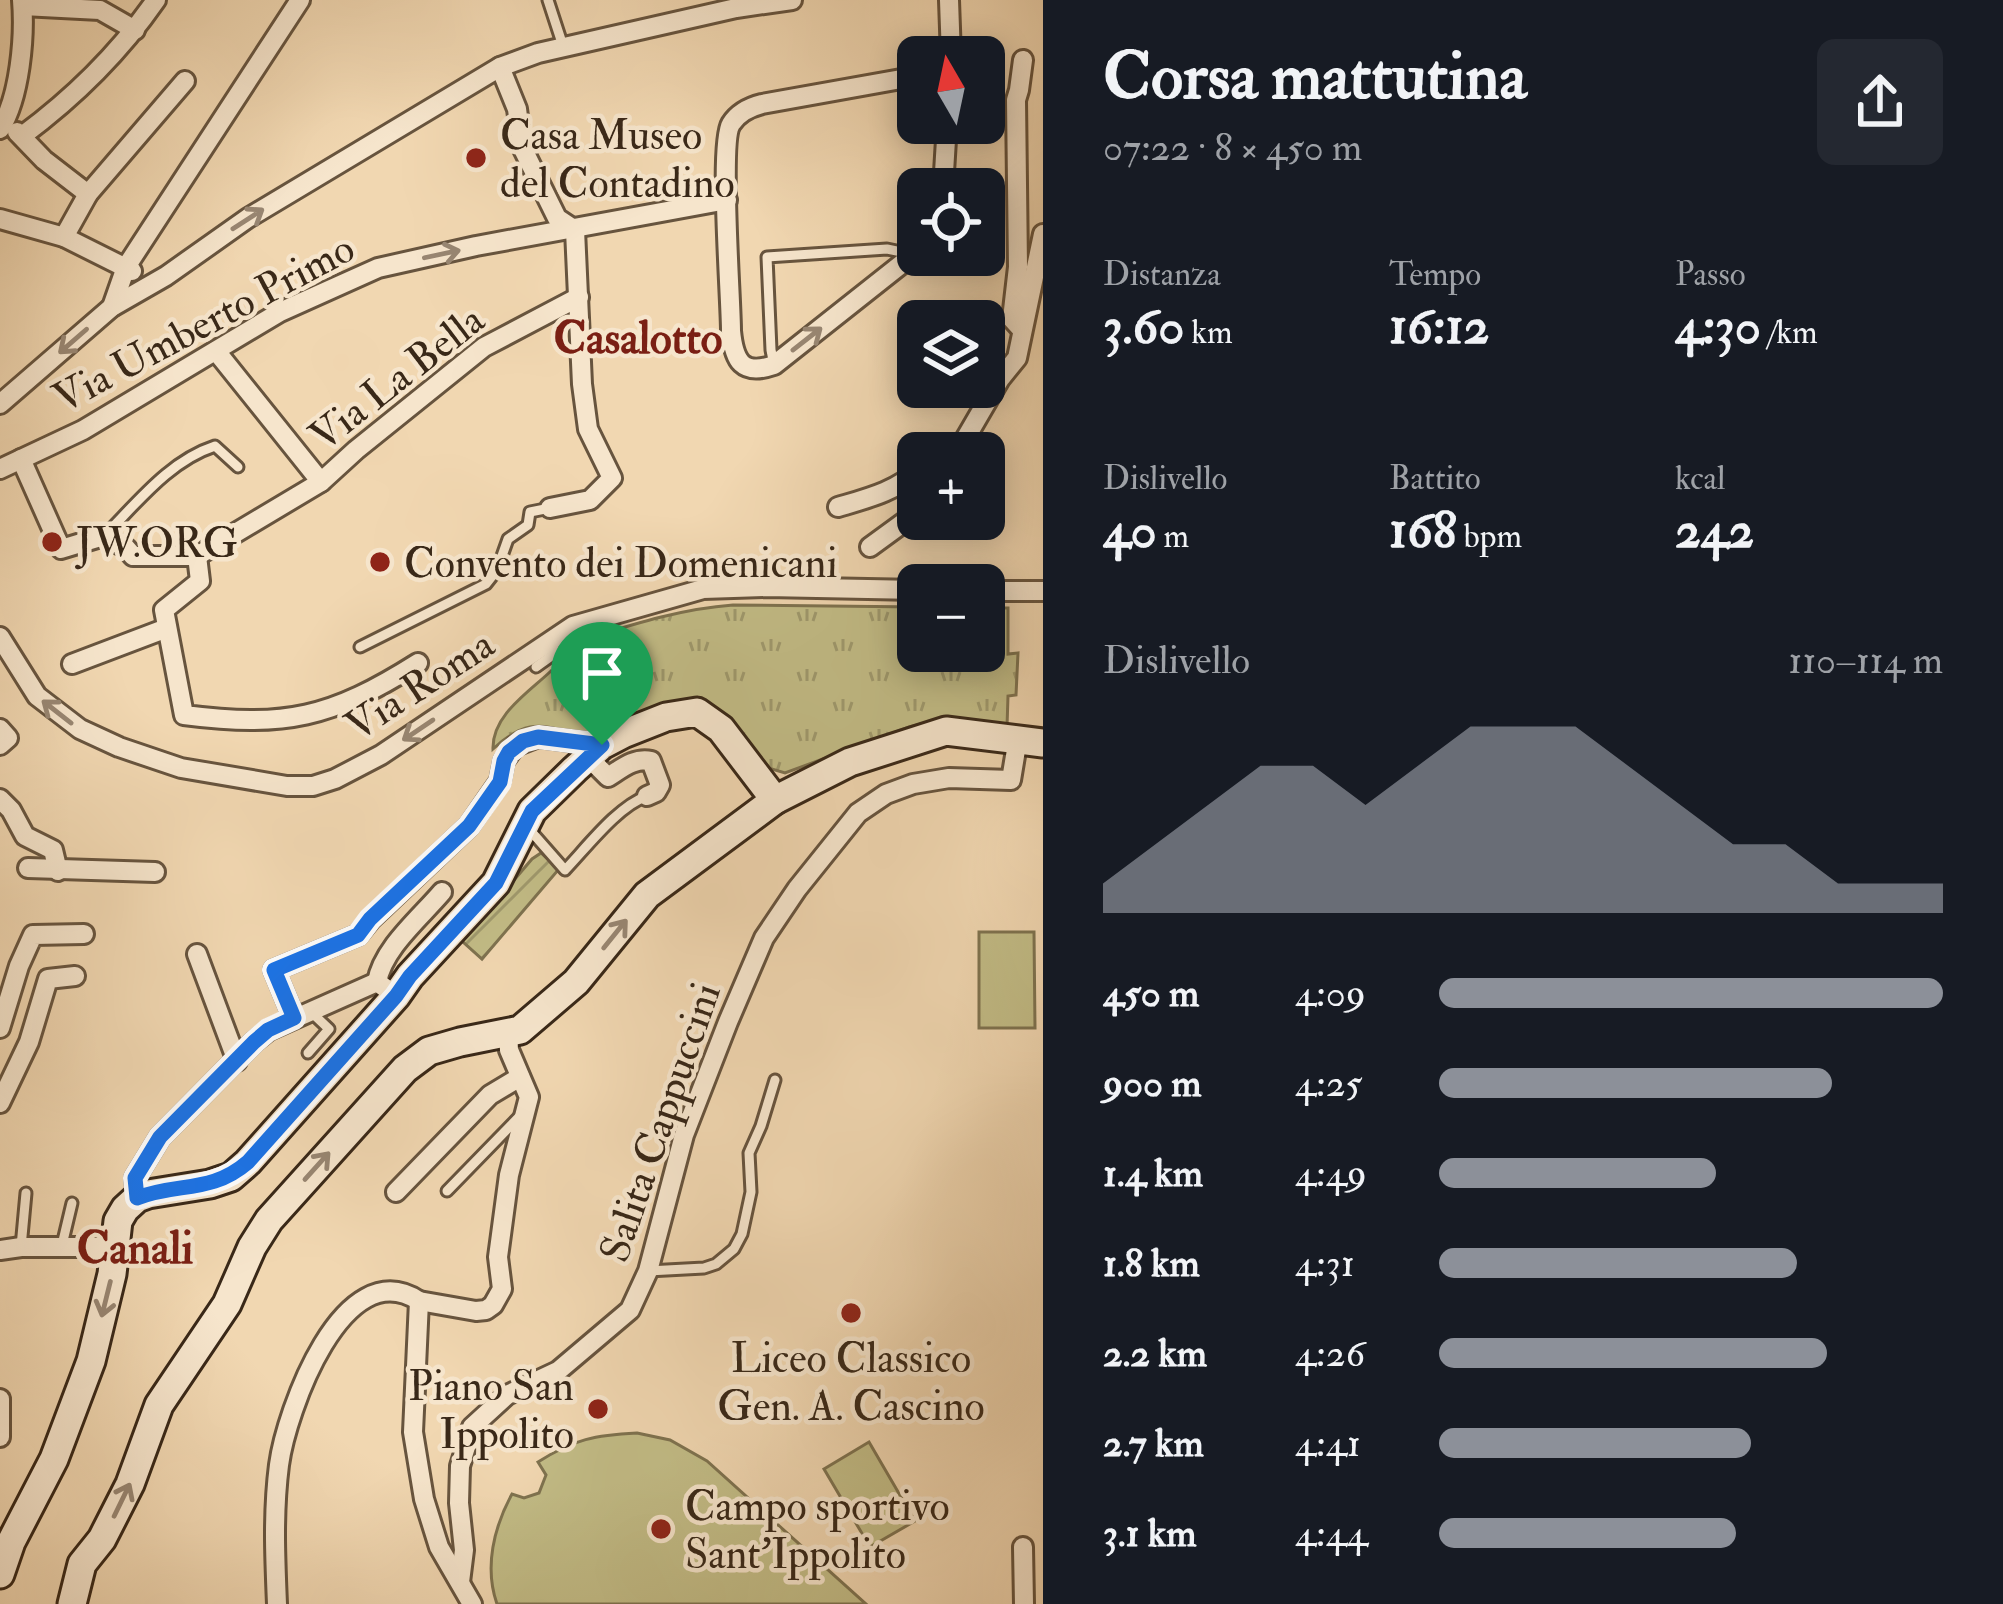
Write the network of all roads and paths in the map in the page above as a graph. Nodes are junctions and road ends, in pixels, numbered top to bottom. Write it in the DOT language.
graph roads {
  1 [pos="156,0"];
  2 [pos="300,0"];
  3 [pos="548,0"];
  4 [pos="792,0"];
  5 [pos="949,0"];
  6 [pos="22,3"];
  7 [pos="99,5"];
  8 [pos="135,30"];
  9 [pos="950,36"];
  10 [pos="564,47"];
  11 [pos="1022,60"];
  12 [pos="500,67"];
  13 [pos="897,80"];
  14 [pos="185,81"];
  15 [pos="3,124"];
  16 [pos="22,136"];
  17 [pos="88,194"];
  18 [pos="727,200"];
  19 [pos="0,219"];
  20 [pos="575,230"];
  21 [pos="1043,234"];
  22 [pos="64,237"];
  23 [pos="897,250"];
  24 [pos="126,267"];
  25 [pos="897,268"];
  26 [pos="150,284"];
  27 [pos="579,297"];
  28 [pos="112,307"];
  29 [pos="1022,330"];
  30 [pos="217,351"];
  31 [pos="775,365"];
  32 [pos="0,404"];
  33 [pos="969,432"];
  34 [pos="21,459"];
  35 [pos="238,467"];
  36 [pos="0,469"];
  37 [pos="321,482"];
  38 [pos="897,484"];
  39 [pos="838,507"];
  40 [pos="550,508"];
  41 [pos="897,527"];
  42 [pos="104,536"];
  43 [pos="870,547"];
  44 [pos="189,556"];
  45 [pos="897,590"];
  46 [pos="1005,591"];
  47 [pos="1043,591"];
  48 [pos="167,628"];
  49 [pos="0,638"];
  50 [pos="549,642"];
  51 [pos="360,646"];
  52 [pos="418,663"];
  53 [pos="72,664"];
  54 [pos="536,667"];
  55 [pos="1031,740"];
  56 [pos="595,751"];
  57 [pos="647,796"];
  58 [pos="0,799"];
  59 [pos="775,800"];
  60 [pos="525,825"];
  61 [pos="28,868"];
  62 [pos="58,871"];
  63 [pos="155,872"];
  64 [pos="442,892"];
  65 [pos="84,934"];
  66 [pos="197,954"];
  67 [pos="19,966"];
  68 [pos="75,976"];
  69 [pos="48,979"];
  70 [pos="386,989"];
  71 [pos="302,1015"];
  72 [pos="0,1028"];
  73 [pos="508,1032"];
  74 [pos="308,1053"];
  75 [pos="237,1061"];
  76 [pos="520,1077"];
  77 [pos="776,1080"];
  78 [pos="0,1103"];
  79 [pos="525,1112"];
  80 [pos="447,1191"];
  81 [pos="26,1192"];
  82 [pos="396,1192"];
  83 [pos="137,1198"];
  84 [pos="72,1203"];
  85 [pos="21,1247"];
  86 [pos="62,1247"];
  87 [pos="113,1247"];
  88 [pos="0,1250"];
  89 [pos="648,1271"];
  90 [pos="419,1301"];
  91 [pos="0,1399"];
  92 [pos="0,1437"];
  93 [pos="11,1519"];
  94 [pos="1023,1547"];
  95 [pos="0,1574"];
  96 [pos="460,1582"];
  97 [pos="72,1604"];
  98 [pos="277,1604"];
  99 [pos="472,1604"];
  100 [pos="1024,1604"];
  1 -- 8 [label="street"];
  2 -- 24 [label="street"];
  3 -- 10 [label="lane"];
  4 -- 10 [label="street"];
  5 -- 9 [label="street"];
  6 -- 7 [label="street"];
  6 -- 15 [label="street"];
  7 -- 8 [label="street"];
  8 -- 16 [label="street"];
  10 -- 12 [label="street"];
  11 -- 29 [label="street"];
  12 -- 20 [label="street"];
  26 -- 12 [label="street, one-way"];
  13 -- 18 [label="street"];
  14 -- 17 [label="street"];
  15 -- 16 [label="street"];
  16 -- 17 [label="street"];
  17 -- 22 [label="street"];
  18 -- 20 [label="street, Via Umberto Primo"];
  18 -- 31 [label="street"];
  19 -- 22 [label="street"];
  20 -- 27 [label="street"];
  30 -- 20 [label="street, Via Umberto Primo, one-way"];
  21 -- 29 [label="street"];
  22 -- 24 [label="street"];
  23 -- 31 [label="lane"];
  24 -- 26 [label="street"];
  24 -- 28 [label="street"];
  31 -- 25 [label="street, one-way"];
  26 -- 28 [label="street"];
  27 -- 37 [label="street, Via La Bella"];
  27 -- 40 [label="street"];
  28 -- 32 [label="street, one-way"];
  29 -- 33 [label="street"];
  30 -- 34 [label="street, Via Umberto Primo"];
  30 -- 37 [label="street"];
  34 -- 36 [label="street, Via Umberto Primo"];
  34 -- 42 [label="street"];
  35 -- 42 [label="lane"];
  37 -- 44 [label="street, Via La Bella"];
  38 -- 39 [label="street"];
  40 -- 51 [label="lane"];
  41 -- 43 [label="street"];
  42 -- 44 [label="street"];
  44 -- 48 [label="street"];
  45 -- 50 [label="street, Via Roma"];
  46 -- 47 [label="street"];
  48 -- 52 [label="street"];
  48 -- 53 [label="street"];
  50 -- 49 [label="street, Via Roma, one-way"];
  50 -- 54 [label="lane"];
  55 -- 59 [label="main road"];
  55 -- 89 [label="street, Salita Cappuccini"];
  56 -- 57 [label="street"];
  56 -- 59 [label="main road"];
  56 -- 60 [label="main road"];
  56 -- 71 [label="street"];
  57 -- 60 [label="lane"];
  58 -- 62 [label="street"];
  73 -- 59 [label="main road, one-way"];
  60 -- 70 [label="main road"];
  61 -- 62 [label="street"];
  62 -- 63 [label="street"];
  64 -- 70 [label="street"];
  65 -- 67 [label="street"];
  66 -- 75 [label="street"];
  67 -- 69 [label="street"];
  67 -- 72 [label="street"];
  68 -- 69 [label="street"];
  69 -- 78 [label="street"];
  70 -- 71 [label="street"];
  70 -- 83 [label="main road"];
  71 -- 74 [label="lane"];
  71 -- 75 [label="street"];
  73 -- 76 [label="street"];
  97 -- 73 [label="main road, one-way"];
  75 -- 83 [label="street"];
  76 -- 79 [label="street"];
  76 -- 82 [label="street"];
  77 -- 89 [label="lane"];
  79 -- 80 [label="lane"];
  79 -- 90 [label="street"];
  81 -- 85 [label="lane"];
  83 -- 87 [label="main road"];
  84 -- 86 [label="lane"];
  85 -- 86 [label="street"];
  85 -- 88 [label="street"];
  86 -- 87 [label="street"];
  87 -- 93 [label="main road, one-way"];
  89 -- 96 [label="street, Salita Cappuccini"];
  90 -- 96 [label="street"];
  90 -- 98 [label="street"];
  91 -- 92 [label="street"];
  93 -- 95 [label="main road"];
  94 -- 100 [label="street"];
  96 -- 99 [label="street, Salita Cappuccini"];
}
